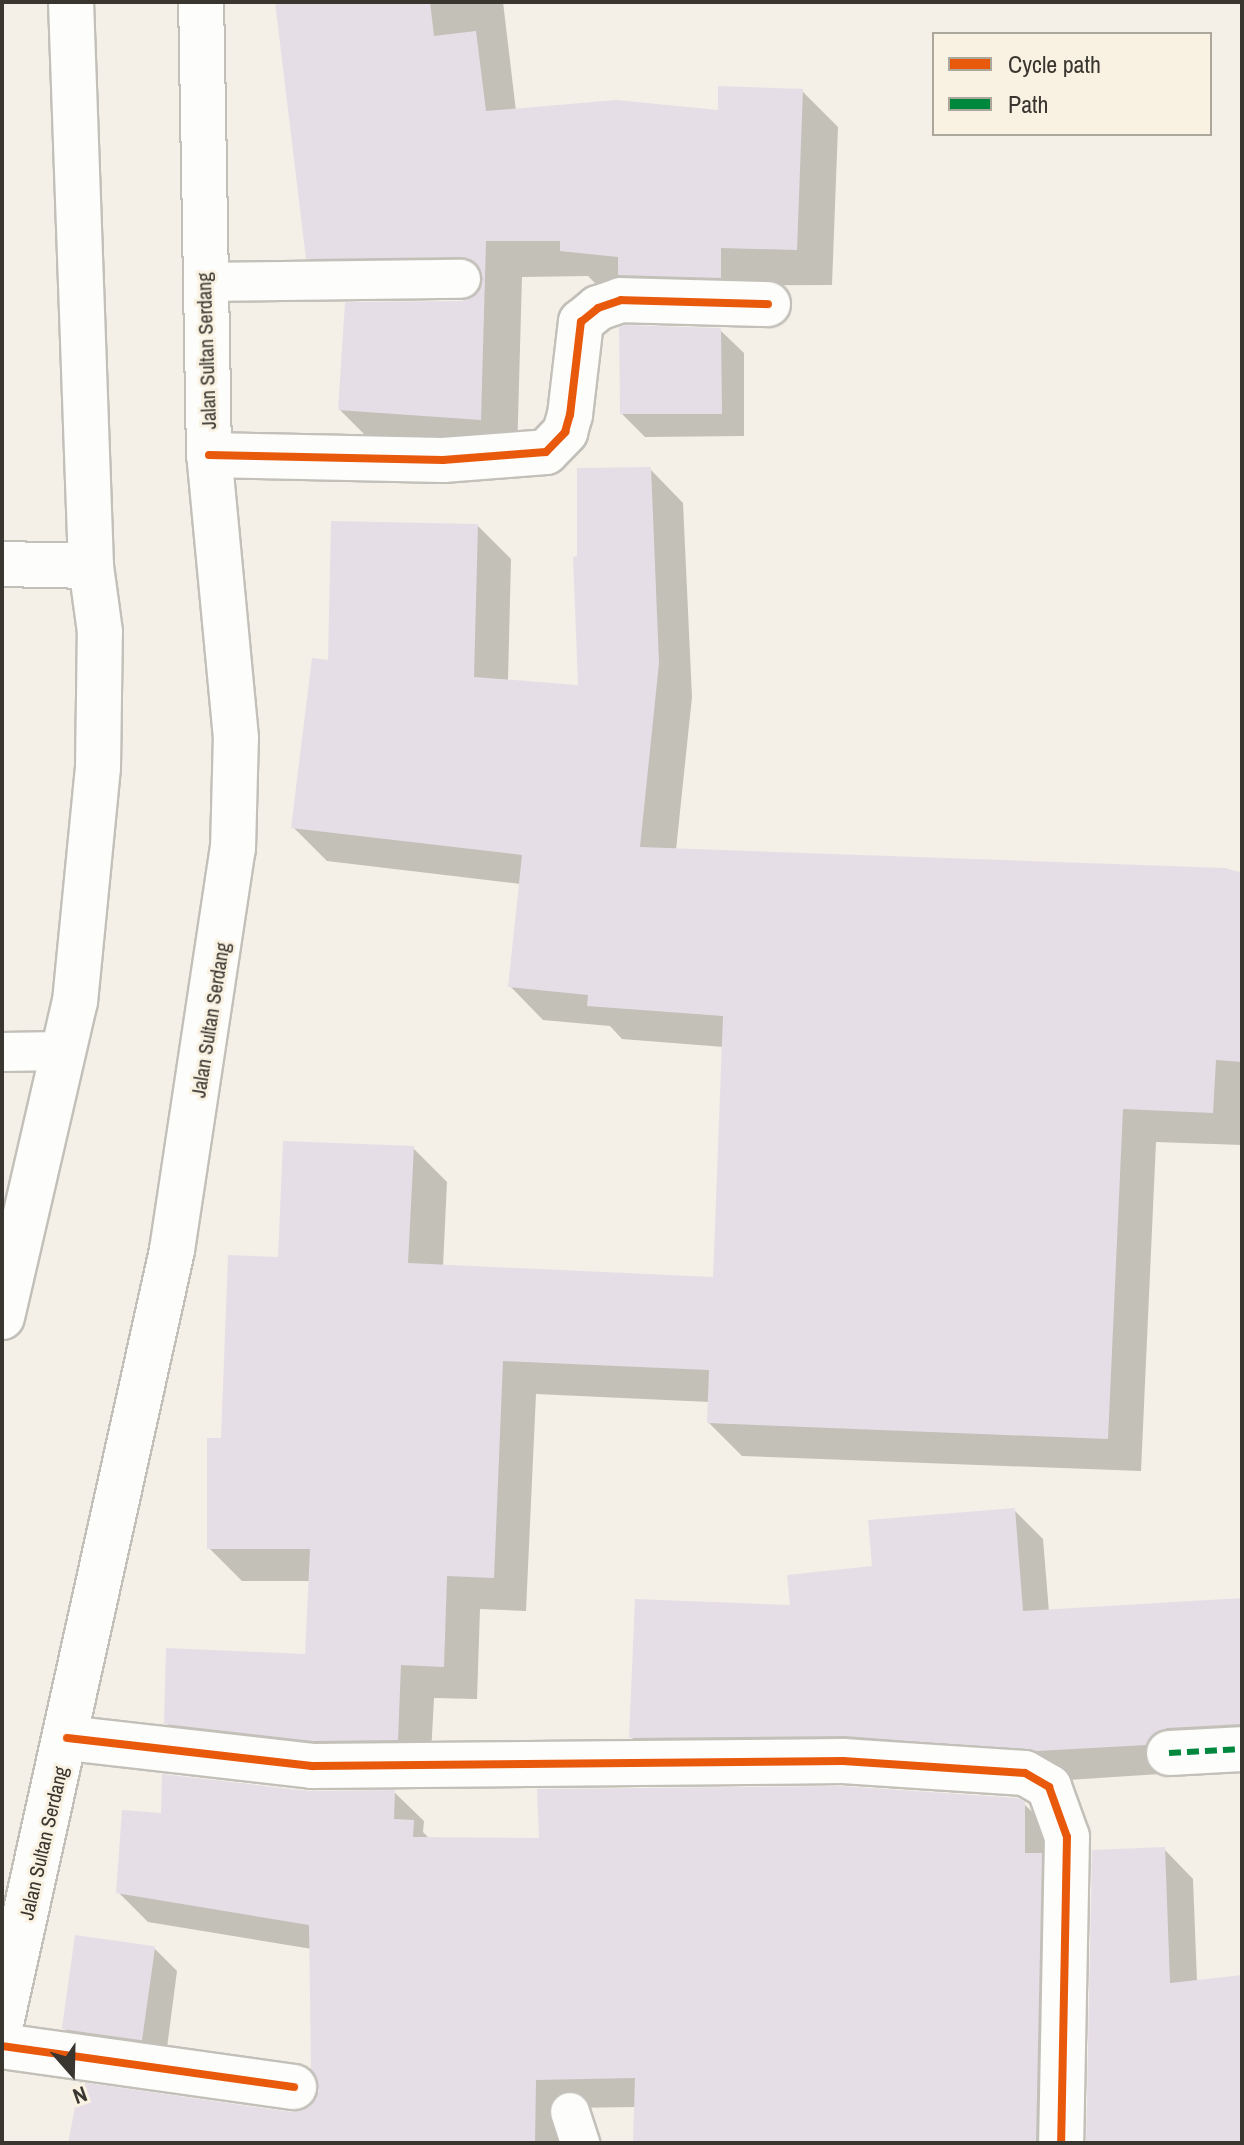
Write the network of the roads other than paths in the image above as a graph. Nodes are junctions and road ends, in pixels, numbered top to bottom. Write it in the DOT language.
graph roads {
  1 [pos="71,2"];
  2 [pos="201,2"];
  3 [pos="461,279"];
  4 [pos="203,282"];
  5 [pos="768,304"];
  6 [pos="209,455"];
  7 [pos="2,564"];
  8 [pos="91,566"];
  9 [pos="63,1051"];
  10 [pos="2,1052"];
  11 [pos="2,1317"];
  12 [pos="67,1738"];
  13 [pos="1242,1749"];
  14 [pos="1169,1753"];
  15 [pos="2,2019"];
  16 [pos="2,2046"];
  17 [pos="294,2087"];
  18 [pos="1061,2143"];
  1 -- 8 [label="main road"];
  2 -- 4 [label="main road, Jalan Sultan Serdang"];
  3 -- 4 [label="lane"];
  4 -- 6 [label="main road, Jalan Sultan Serdang"];
  5 -- 6 [label="main road"];
  6 -- 12 [label="main road, Jalan Sultan Serdang"];
  7 -- 8 [label="main road"];
  8 -- 9 [label="main road"];
  9 -- 10 [label="lane"];
  9 -- 11 [label="main road"];
  12 -- 15 [label="main road, Jalan Sultan Serdang"];
  12 -- 18 [label="main road"];
  13 -- 14 [label="main road"];
  16 -- 17 [label="main road"];
}
